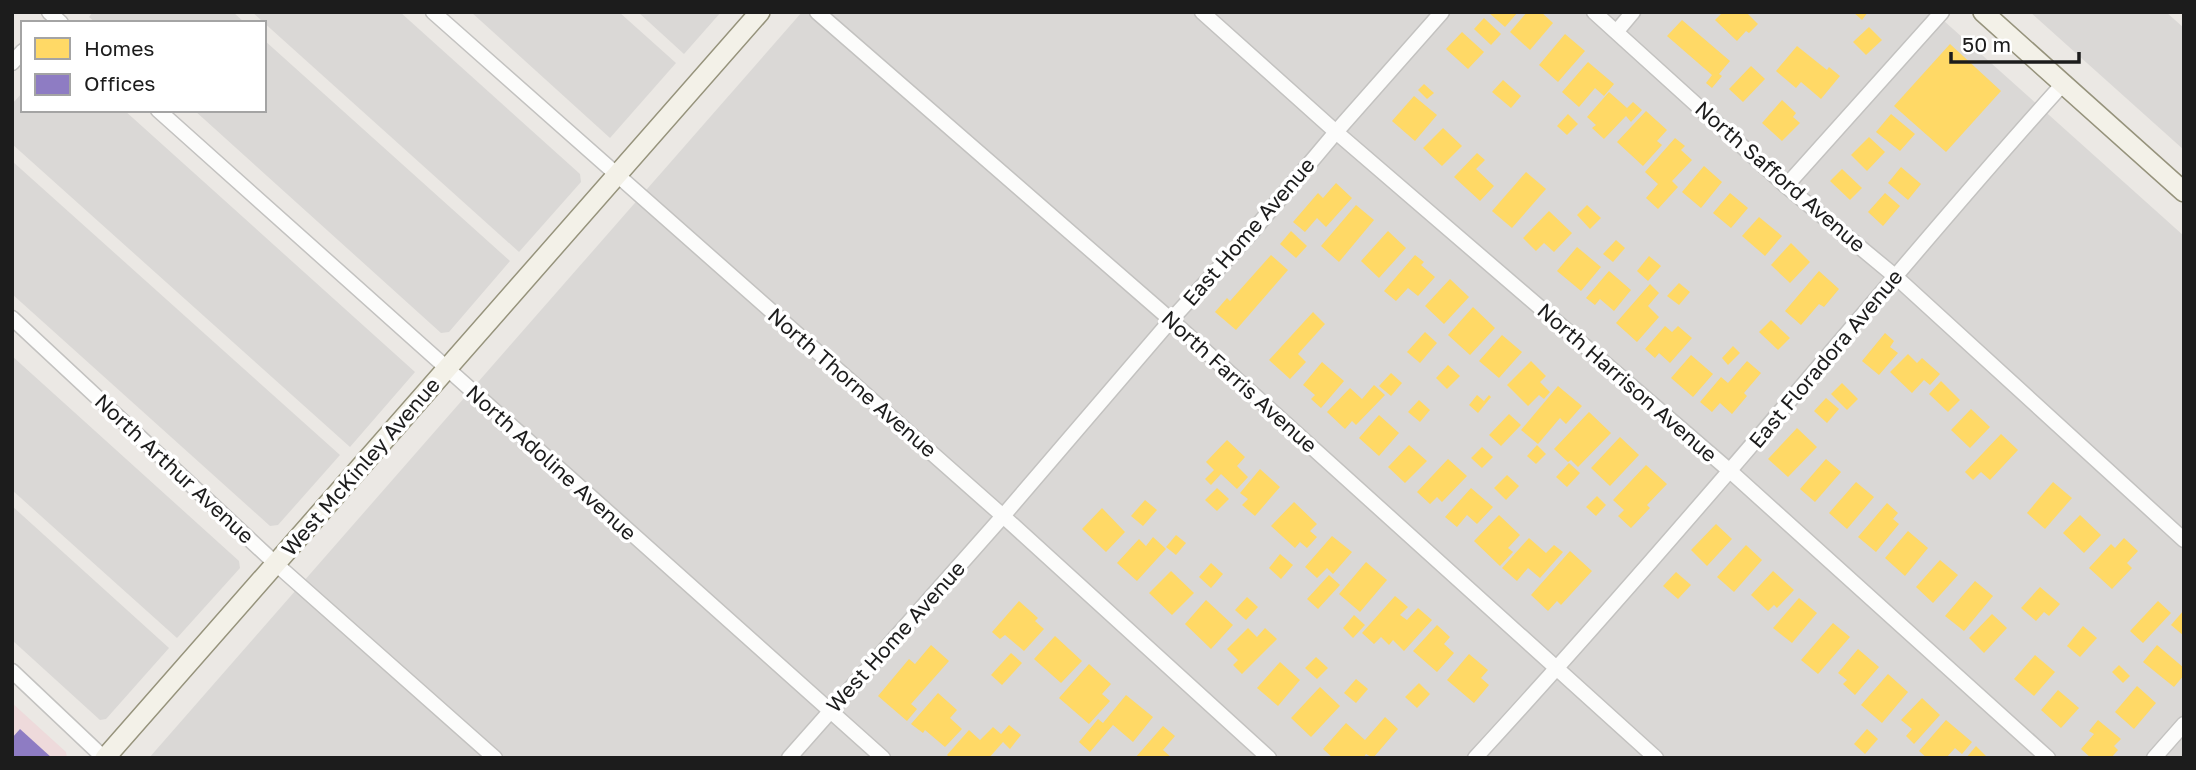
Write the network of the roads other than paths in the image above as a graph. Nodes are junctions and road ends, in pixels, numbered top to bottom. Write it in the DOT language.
graph roads {
  1 [pos="433,12"];
  2 [pos="760,12"];
  3 [pos="817,12"];
  4 [pos="1202,12"];
  5 [pos="1442,12"];
  6 [pos="1594,12"];
  7 [pos="1633,12"];
  8 [pos="1941,12"];
  9 [pos="1983,12"];
  10 [pos="1617,31"];
  11 [pos="2063,84"];
  12 [pos="160,112"];
  13 [pos="1336,132"];
  14 [pos="617,176"];
  15 [pos="1786,186"];
  16 [pos="2184,192"];
  17 [pos="1896,277"];
  18 [pos="12,318"];
  19 [pos="1171,320"];
  20 [pos="446,370"];
  21 [pos="1730,471"];
  22 [pos="1003,516"];
  23 [pos="2184,540"];
  24 [pos="276,564"];
  25 [pos="1558,668"];
  26 [pos="12,671"];
  27 [pos="830,710"];
  28 [pos="2184,724"];
  29 [pos="104,758"];
  30 [pos="495,758"];
  31 [pos="789,758"];
  32 [pos="883,758"];
  33 [pos="1269,758"];
  34 [pos="1475,758"];
  35 [pos="1656,758"];
  36 [pos="2048,758"];
  37 [pos="2154,758"];
  1 -- 14 [label="street, North Thorne Avenue"];
  2 -- 14 [label="main road, West McKinley Avenue"];
  3 -- 19 [label="street, North Farris Avenue"];
  4 -- 13 [label="street, North Harrison Avenue"];
  5 -- 13 [label="street, East Home Avenue"];
  6 -- 10 [label="street, North Safford Avenue"];
  7 -- 10 [label="street"];
  8 -- 15 [label="street"];
  9 -- 11 [label="main road"];
  10 -- 15 [label="street, North Safford Avenue"];
  11 -- 16 [label="main road"];
  11 -- 17 [label="street, East Floradora Avenue"];
  12 -- 20 [label="street, North Adoline Avenue"];
  13 -- 19 [label="street, East Home Avenue"];
  13 -- 21 [label="street, North Harrison Avenue"];
  14 -- 20 [label="main road, West McKinley Avenue"];
  14 -- 22 [label="street, North Thorne Avenue"];
  15 -- 17 [label="street, North Safford Avenue"];
  17 -- 21 [label="street, East Floradora Avenue"];
  17 -- 23 [label="street, North Safford Avenue"];
  18 -- 24 [label="street, North Arthur Avenue"];
  19 -- 22 [label="street, East Home Avenue"];
  19 -- 25 [label="street, North Farris Avenue"];
  20 -- 24 [label="main road, West McKinley Avenue"];
  20 -- 27 [label="street, North Adoline Avenue"];
  21 -- 25 [label="street, East Floradora Avenue"];
  21 -- 36 [label="street, North Harrison Avenue"];
  22 -- 27 [label="street, West Home Avenue"];
  22 -- 33 [label="street, North Thorne Avenue"];
  24 -- 29 [label="main road, West McKinley Avenue"];
  24 -- 30 [label="street, North Arthur Avenue"];
  25 -- 34 [label="street, East Floradora Avenue"];
  25 -- 35 [label="street, North Farris Avenue"];
  26 -- 29 [label="street"];
  27 -- 31 [label="street, West Home Avenue"];
  27 -- 32 [label="street, North Adoline Avenue"];
  28 -- 37 [label="street"];
}
